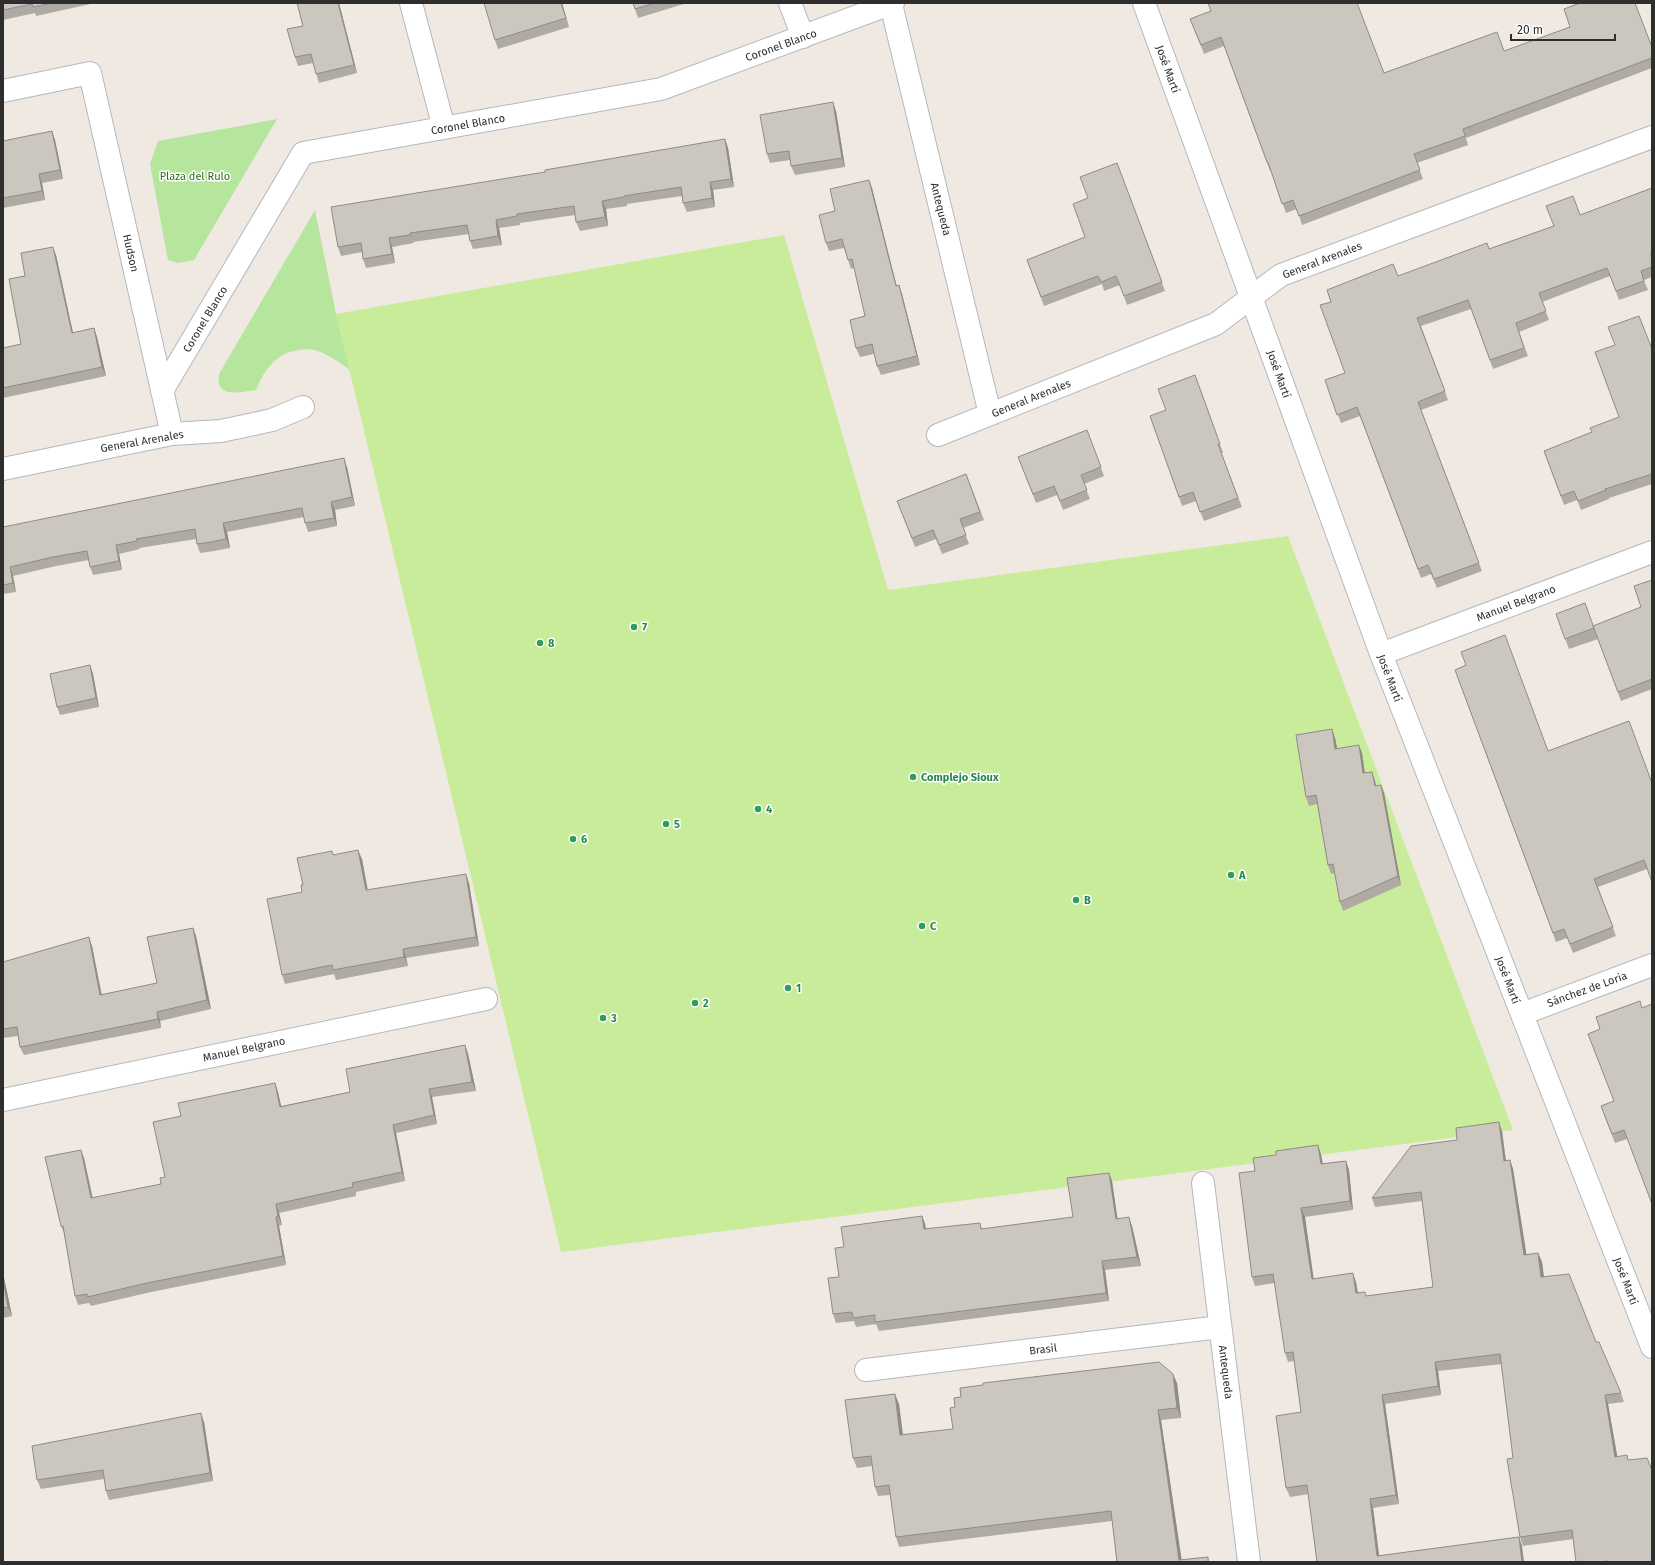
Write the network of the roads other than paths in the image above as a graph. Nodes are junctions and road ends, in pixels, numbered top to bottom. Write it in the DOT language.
graph roads {
  1 [pos="411,3"];
  2 [pos="790,3"];
  3 [pos="892,3"];
  4 [pos="1144,3"];
  5 [pos="803,36"];
  6 [pos="3,91"];
  7 [pos="444,128"];
  8 [pos="1652,137"];
  9 [pos="1251,298"];
  10 [pos="162,390"];
  11 [pos="304,407"];
  12 [pos="990,414"];
  13 [pos="172,434"];
  14 [pos="938,435"];
  15 [pos="3,469"];
  16 [pos="1652,552"];
  17 [pos="1381,654"];
  18 [pos="1652,965"];
  19 [pos="486,999"];
  20 [pos="1522,1014"];
  21 [pos="3,1100"];
  22 [pos="1203,1183"];
  23 [pos="1220,1327"];
  24 [pos="1652,1347"];
  25 [pos="866,1370"];
  26 [pos="1250,1562"];
  1 -- 7 [label="street"];
  2 -- 5 [label="street"];
  3 -- 5 [label="street, Coronel Blanco"];
  3 -- 12 [label="street, Antequeda"];
  4 -- 9 [label="street, José Martí"];
  5 -- 7 [label="street, Coronel Blanco"];
  6 -- 10 [label="street, Hudson"];
  7 -- 10 [label="street, Coronel Blanco"];
  8 -- 9 [label="street, General Arenales"];
  9 -- 12 [label="street, General Arenales"];
  9 -- 17 [label="street, José Martí"];
  10 -- 13 [label="street, Hudson"];
  11 -- 13 [label="street, General Arenales"];
  12 -- 14 [label="street, General Arenales"];
  13 -- 15 [label="street, General Arenales"];
  16 -- 17 [label="street, Manuel Belgrano"];
  17 -- 20 [label="street, José Martí"];
  18 -- 20 [label="street, Sánchez de Loria"];
  19 -- 21 [label="street, Manuel Belgrano"];
  20 -- 24 [label="street, José Martí"];
  22 -- 23 [label="street, Antequeda"];
  23 -- 25 [label="street, Brasil"];
  23 -- 26 [label="street, Antequeda"];
}
